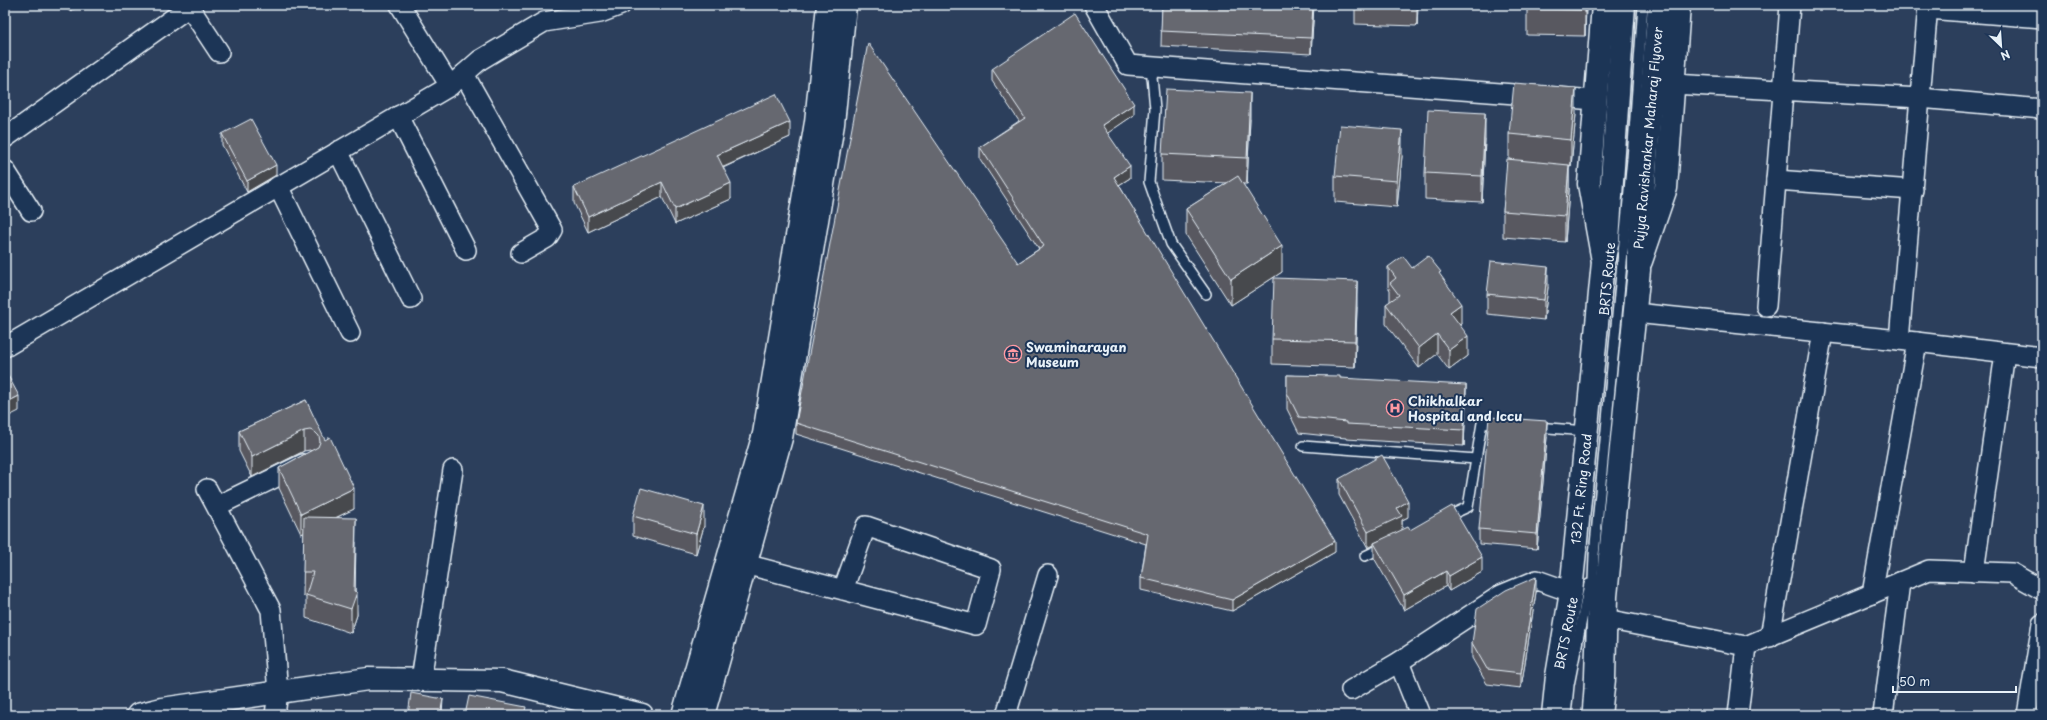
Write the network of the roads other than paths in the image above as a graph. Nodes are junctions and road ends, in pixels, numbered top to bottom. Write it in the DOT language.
graph roads {
  1 [pos="400,5"];
  2 [pos="621,5"];
  3 [pos="828,5"];
  4 [pos="845,5"];
  5 [pos="1094,5"];
  6 [pos="1603,5"];
  7 [pos="1624,5"];
  8 [pos="1642,5"];
  9 [pos="1659,5"];
  10 [pos="1679,5"];
  11 [pos="1790,5"];
  12 [pos="188,6"];
  13 [pos="1928,7"];
  14 [pos="2042,18"];
  15 [pos="219,52"];
  16 [pos="1150,66"];
  17 [pos="464,74"];
  18 [pos="1673,84"];
  19 [pos="450,86"];
  20 [pos="1784,90"];
  21 [pos="1920,98"];
  22 [pos="1595,100"];
  23 [pos="2042,109"];
  24 [pos="398,116"];
  25 [pos="5,138"];
  26 [pos="338,151"];
  27 [pos="5,170"];
  28 [pos="1776,180"];
  29 [pos="278,186"];
  30 [pos="1913,190"];
  31 [pos="31,211"];
  32 [pos="466,250"];
  33 [pos="521,254"];
  34 [pos="1603,262"];
  35 [pos="1638,270"];
  36 [pos="1206,294"];
  37 [pos="411,299"];
  38 [pos="1766,306"];
  39 [pos="1635,313"];
  40 [pos="1823,332"];
  41 [pos="350,333"];
  42 [pos="1908,341"];
  43 [pos="5,347"];
  44 [pos="2005,353"];
  45 [pos="2042,357"];
  46 [pos="1512,425"];
  47 [pos="1527,426"];
  48 [pos="1587,431"];
  49 [pos="1303,446"];
  50 [pos="1476,459"];
  51 [pos="309,461"];
  52 [pos="453,470"];
  53 [pos="208,489"];
  54 [pos="217,506"];
  55 [pos="1441,520"];
  56 [pos="1393,543"];
  57 [pos="1365,556"];
  58 [pos="1594,556"];
  59 [pos="745,564"];
  60 [pos="1974,572"];
  61 [pos="1048,574"];
  62 [pos="1900,582"];
  63 [pos="843,590"];
  64 [pos="2042,590"];
  65 [pos="1571,592"];
  66 [pos="1872,594"];
  67 [pos="1605,619"];
  68 [pos="2042,624"];
  69 [pos="1770,637"];
  70 [pos="1746,646"];
  71 [pos="1399,662"];
  72 [pos="421,680"];
  73 [pos="1351,690"];
  74 [pos="278,692"];
  75 [pos="138,715"];
  76 [pos="275,715"];
  77 [pos="642,715"];
  78 [pos="683,715"];
  79 [pos="703,715"];
  80 [pos="1006,715"];
  81 [pos="1420,715"];
  82 [pos="1553,715"];
  83 [pos="1566,715"];
  84 [pos="1587,715"];
  85 [pos="1600,715"];
  86 [pos="1738,715"];
  87 [pos="1883,715"];
  88 [pos="2027,715"];
  1 -- 19 [label="street"];
  2 -- 17 [label="street"];
  3 -- 78 [label="main road"];
  4 -- 59 [label="main road"];
  5 -- 16 [label="street"];
  6 -- 22 [label="main road"];
  7 -- 34 [label="main road"];
  8 -- 58 [label="lane, BRTS Route"];
  9 -- 35 [label="main road, Pujya Ravishankar Maharaj Flyover"];
  10 -- 18 [label="main road"];
  11 -- 20 [label="street"];
  12 -- 15 [label="street"];
  12 -- 25 [label="street"];
  13 -- 14 [label="street"];
  13 -- 21 [label="street"];
  16 -- 22 [label="street"];
  16 -- 36 [label="lane"];
  17 -- 19 [label="street"];
  17 -- 33 [label="street"];
  18 -- 20 [label="street"];
  18 -- 35 [label="main road"];
  19 -- 24 [label="street"];
  20 -- 21 [label="street"];
  20 -- 28 [label="street"];
  21 -- 23 [label="street"];
  21 -- 30 [label="street"];
  22 -- 34 [label="main road"];
  24 -- 26 [label="street"];
  24 -- 32 [label="street"];
  26 -- 29 [label="street"];
  26 -- 37 [label="street"];
  27 -- 31 [label="street"];
  28 -- 30 [label="street"];
  28 -- 38 [label="street"];
  29 -- 41 [label="street"];
  29 -- 43 [label="street"];
  30 -- 42 [label="street"];
  34 -- 48 [label="main road, 132 Ft. Ring Road"];
  35 -- 39 [label="main road"];
  39 -- 40 [label="street"];
  39 -- 67 [label="main road"];
  40 -- 42 [label="street"];
  40 -- 69 [label="street"];
  42 -- 44 [label="street"];
  42 -- 66 [label="street"];
  44 -- 45 [label="street"];
  44 -- 60 [label="street"];
  46 -- 50 [label="lane"];
  47 -- 48 [label="lane"];
  48 -- 65 [label="main road, 132 Ft. Ring Road"];
  49 -- 50 [label="lane"];
  50 -- 55 [label="lane"];
  51 -- 54 [label="street"];
  52 -- 72 [label="street"];
  53 -- 54 [label="street"];
  54 -- 74 [label="street"];
  56 -- 57 [label="lane"];
  58 -- 83 [label="lane, BRTS Route"];
  58 -- 84 [label="lane, BRTS Route"];
  59 -- 63 [label="street"];
  59 -- 79 [label="main road"];
  60 -- 62 [label="street"];
  60 -- 64 [label="street"];
  61 -- 80 [label="street"];
  62 -- 66 [label="street"];
  62 -- 87 [label="street"];
  63 -- 63 [label="street"];
  65 -- 71 [label="street"];
  65 -- 82 [label="main road, 132 Ft. Ring Road"];
  66 -- 69 [label="street"];
  67 -- 70 [label="street"];
  67 -- 85 [label="main road"];
  68 -- 88 [label="street"];
  69 -- 70 [label="street"];
  70 -- 86 [label="street"];
  71 -- 73 [label="street"];
  71 -- 81 [label="street"];
  72 -- 74 [label="main road"];
  72 -- 77 [label="main road"];
  74 -- 75 [label="main road"];
  74 -- 76 [label="street"];
}
